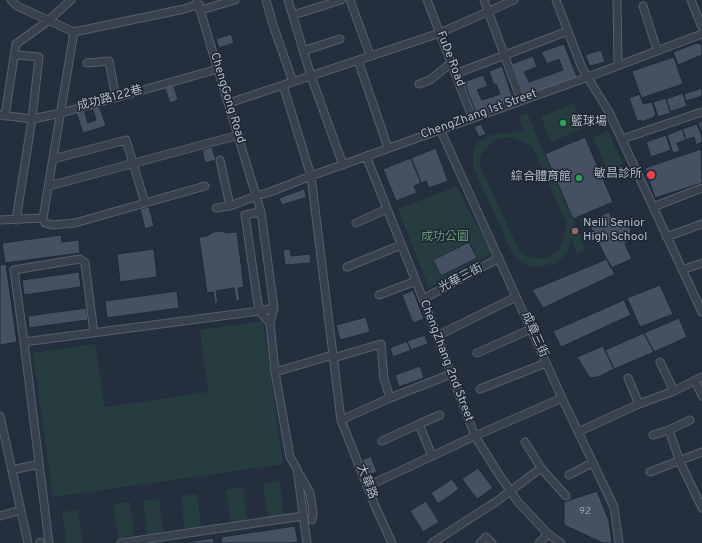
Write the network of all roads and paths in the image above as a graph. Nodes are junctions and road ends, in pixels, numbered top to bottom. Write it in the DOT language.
graph roads {
  1 [pos="10,0"];
  2 [pos="71,0"];
  3 [pos="235,0"];
  4 [pos="266,0"];
  5 [pos="288,0"];
  6 [pos="341,0"];
  7 [pos="350,0"];
  8 [pos="427,0"];
  9 [pos="484,0"];
  10 [pos="514,0"];
  11 [pos="556,0"];
  12 [pos="617,0"];
  13 [pos="692,0"];
  14 [pos="199,5"];
  15 [pos="644,6"];
  16 [pos="489,12"];
  17 [pos="293,15"];
  18 [pos="48,21"];
  19 [pos="702,27"];
  20 [pos="568,31"];
  21 [pos="74,32"];
  22 [pos="440,33"];
  23 [pos="702,34"];
  24 [pos="340,39"];
  25 [pos="657,50"];
  26 [pos="303,51"];
  27 [pos="15,54"];
  28 [pos="370,55"];
  29 [pos="505,55"];
  30 [pos="358,60"];
  31 [pos="87,63"];
  32 [pos="451,63"];
  33 [pos="618,65"];
  34 [pos="218,69"];
  35 [pos="455,74"];
  36 [pos="311,76"];
  37 [pos="588,77"];
  38 [pos="293,82"];
  39 [pos="419,84"];
  40 [pos="283,85"];
  41 [pos="116,98"];
  42 [pos="521,100"];
  43 [pos="229,103"];
  44 [pos="702,112"];
  45 [pos="61,113"];
  46 [pos="3,116"];
  47 [pos="472,117"];
  48 [pos="32,119"];
  49 [pos="440,129"];
  50 [pos="239,135"];
  51 [pos="622,139"];
  52 [pos="388,148"];
  53 [pos="366,156"];
  54 [pos="53,159"];
  55 [pos="220,160"];
  56 [pos="134,163"];
  57 [pos="342,165"];
  58 [pos="311,176"];
  59 [pos="48,186"];
  60 [pos="205,186"];
  61 [pos="702,188"];
  62 [pos="256,196"];
  63 [pos="145,203"];
  64 [pos="230,206"];
  65 [pos="653,207"];
  66 [pos="216,208"];
  67 [pos="388,210"];
  68 [pos="261,212"];
  69 [pos="43,218"];
  70 [pos="0,220"];
  71 [pos="16,220"];
  72 [pos="356,223"];
  73 [pos="702,224"];
  74 [pos="666,237"];
  75 [pos="401,245"];
  76 [pos="498,258"];
  77 [pos="702,263"];
  78 [pos="348,267"];
  79 [pos="682,270"];
  80 [pos="416,281"];
  81 [pos="379,295"];
  82 [pos="516,297"];
  83 [pos="423,299"];
  84 [pos="274,308"];
  85 [pos="701,308"];
  86 [pos="259,312"];
  87 [pos="270,323"];
  88 [pos="531,329"];
  89 [pos="94,333"];
  90 [pos="437,336"];
  91 [pos="24,342"];
  92 [pos="477,353"];
  93 [pos="333,356"];
  94 [pos="660,362"];
  95 [pos="546,363"];
  96 [pos="275,372"];
  97 [pos="451,374"];
  98 [pos="702,377"];
  99 [pos="628,378"];
  100 [pos="695,380"];
  101 [pos="480,389"];
  102 [pos="674,391"];
  103 [pos="702,396"];
  104 [pos="390,398"];
  105 [pos="562,398"];
  106 [pos="640,404"];
  107 [pos="440,415"];
  108 [pos="0,416"];
  109 [pos="341,420"];
  110 [pos="690,420"];
  111 [pos="419,424"];
  112 [pos="669,430"];
  113 [pos="578,432"];
  114 [pos="653,435"];
  115 [pos="475,436"];
  116 [pos="382,441"];
  117 [pos="525,442"];
  118 [pos="702,452"];
  119 [pos="432,456"];
  120 [pos="680,462"];
  121 [pos="592,463"];
  122 [pos="39,464"];
  123 [pos="541,468"];
  124 [pos="297,469"];
  125 [pos="12,470"];
  126 [pos="650,472"];
  127 [pos="569,475"];
  128 [pos="368,486"];
  129 [pos="510,491"];
  130 [pos="566,496"];
  131 [pos="702,508"];
  132 [pos="21,510"];
  133 [pos="0,516"];
  134 [pos="304,516"];
  135 [pos="312,520"];
  136 [pos="548,534"];
  137 [pos="28,543"];
  138 [pos="50,543"];
  139 [pos="121,543"];
  140 [pos="307,543"];
  141 [pos="392,543"];
  142 [pos="432,543"];
  143 [pos="480,543"];
  144 [pos="492,543"];
  145 [pos="539,543"];
  146 [pos="561,543"];
  147 [pos="619,543"];
  1 -- 18 [label="street"];
  2 -- 18 [label="street"];
  3 -- 14 [label="street"];
  4 -- 38 [label="street"];
  5 -- 17 [label="street"];
  6 -- 17 [label="street"];
  7 -- 28 [label="street"];
  8 -- 22 [label="street, FuDe Road"];
  9 -- 16 [label="street"];
  10 -- 16 [label="street"];
  11 -- 20 [label="street"];
  12 -- 33 [label="street"];
  13 -- 19 [label="street"];
  14 -- 21 [label="street"];
  14 -- 34 [label="street, ChengGong Road"];
  15 -- 25 [label="street"];
  16 -- 22 [label="street"];
  16 -- 29 [label="street"];
  17 -- 26 [label="street"];
  18 -- 21 [label="street"];
  18 -- 27 [label="street"];
  20 -- 29 [label="street"];
  20 -- 37 [label="street"];
  21 -- 45 [label="street"];
  22 -- 28 [label="street"];
  22 -- 32 [label="street, FuDe Road"];
  23 -- 25 [label="street, ChengZhang 1st Street"];
  24 -- 26 [label="street"];
  25 -- 33 [label="street, ChengZhang 1st Street"];
  26 -- 36 [label="street"];
  27 -- 46 [label="street"];
  27 -- 48 [label="street"];
  28 -- 30 [label="street"];
  29 -- 35 [label="street"];
  29 -- 42 [label="street"];
  30 -- 36 [label="street"];
  30 -- 52 [label="street"];
  31 -- 41 [label="street"];
  32 -- 35 [label="street, FuDe Road"];
  32 -- 39 [label="street"];
  33 -- 37 [label="street, ChengZhang 1st Street"];
  34 -- 41 [label="street, 成功路122巷"];
  34 -- 43 [label="street, ChengGong Road"];
  35 -- 47 [label="street, FuDe Road"];
  36 -- 38 [label="street"];
  36 -- 57 [label="street"];
  37 -- 42 [label="street, ChengZhang 1st Street"];
  37 -- 51 [label="street"];
  38 -- 40 [label="street"];
  40 -- 43 [label="street"];
  40 -- 58 [label="street, 大華路"];
  41 -- 45 [label="street, 成功路122巷"];
  42 -- 47 [label="street, ChengZhang 1st Street"];
  43 -- 50 [label="street, ChengGong Road"];
  44 -- 51 [label="street"];
  45 -- 48 [label="street, 成功路122巷"];
  45 -- 54 [label="street"];
  46 -- 48 [label="street, 成功路122巷"];
  47 -- 49 [label="street, ChengZhang 1st Street"];
  48 -- 71 [label="street"];
  49 -- 52 [label="street, ChengZhang 1st Street"];
  49 -- 76 [label="street, 成章三街"];
  50 -- 56 [label="street"];
  50 -- 62 [label="street, ChengGong Road"];
  51 -- 65 [label="street"];
  52 -- 53 [label="street, ChengZhang 1st Street"];
  53 -- 57 [label="street, ChengZhang 1st Street"];
  53 -- 67 [label="street, ChengZhang 2nd Street"];
  54 -- 56 [label="street"];
  54 -- 59 [label="street"];
  55 -- 64 [label="street"];
  56 -- 59 [label="street"];
  56 -- 63 [label="street"];
  57 -- 58 [label="street, ChengZhang 1st Street"];
  58 -- 62 [label="street, ChengZhang 1st Street"];
  58 -- 93 [label="street, 大華路"];
  59 -- 69 [label="street"];
  60 -- 63 [label="street"];
  61 -- 65 [label="street"];
  62 -- 64 [label="street, ChengZhang 1st Street"];
  62 -- 68 [label="street, ChengGong Road"];
  63 -- 69 [label="street"];
  64 -- 66 [label="street, ChengZhang 1st Street"];
  65 -- 74 [label="street"];
  67 -- 72 [label="street"];
  67 -- 75 [label="street, ChengZhang 2nd Street"];
  68 -- 84 [label="street, ChengGong Road"];
  68 -- 86 [label="street"];
  69 -- 71 [label="street"];
  70 -- 71 [label="street"];
  73 -- 74 [label="street"];
  74 -- 79 [label="street"];
  75 -- 78 [label="street"];
  75 -- 80 [label="street, ChengZhang 2nd Street"];
  76 -- 82 [label="street, 成章三街"];
  76 -- 83 [label="street, 光華三街"];
  77 -- 79 [label="street"];
  79 -- 85 [label="street"];
  80 -- 81 [label="street"];
  80 -- 83 [label="street, ChengZhang 2nd Street"];
  82 -- 88 [label="street, 成章三街"];
  82 -- 90 [label="street"];
  83 -- 90 [label="street, ChengZhang 2nd Street"];
  84 -- 86 [label="street"];
  84 -- 87 [label="street"];
  86 -- 87 [label="street"];
  86 -- 89 [label="street"];
  87 -- 96 [label="street"];
  88 -- 92 [label="street"];
  88 -- 95 [label="street, 成章三街"];
  89 -- 91 [label="street"];
  89 -- 91 [label="street"];
  90 -- 97 [label="street, ChengZhang 2nd Street"];
  91 -- 122 [label="street"];
  93 -- 96 [label="street"];
  93 -- 104 [label="street"];
  93 -- 109 [label="street, 大華路"];
  94 -- 102 [label="street"];
  95 -- 101 [label="street"];
  95 -- 105 [label="street, 成章三街"];
  96 -- 124 [label="street"];
  97 -- 104 [label="street"];
  97 -- 115 [label="street, ChengZhang 2nd Street"];
  98 -- 100 [label="street"];
  99 -- 106 [label="street"];
  100 -- 102 [label="street"];
  100 -- 103 [label="street"];
  102 -- 106 [label="street"];
  104 -- 109 [label="street"];
  105 -- 113 [label="street, 成章三街"];
  105 -- 115 [label="street"];
  106 -- 113 [label="street"];
  107 -- 111 [label="street"];
  108 -- 125 [label="street"];
  109 -- 128 [label="street, 大華路"];
  110 -- 112 [label="street"];
  111 -- 116 [label="street"];
  111 -- 119 [label="street"];
  112 -- 114 [label="street"];
  112 -- 120 [label="street"];
  113 -- 121 [label="street, 成章三街"];
  115 -- 119 [label="street"];
  115 -- 129 [label="street, ChengZhang 2nd Street"];
  117 -- 123 [label="street"];
  118 -- 120 [label="street"];
  119 -- 128 [label="street"];
  120 -- 126 [label="street"];
  120 -- 131 [label="street"];
  121 -- 127 [label="street"];
  121 -- 147 [label="street, 成章三街"];
  122 -- 125 [label="street"];
  122 -- 138 [label="street"];
  123 -- 129 [label="street"];
  123 -- 130 [label="street"];
  124 -- 134 [label="street"];
  124 -- 135 [label="street"];
  125 -- 132 [label="street"];
  128 -- 141 [label="street, 大華路"];
  129 -- 136 [label="street, ChengZhang 2nd Street"];
  129 -- 142 [label="street"];
  132 -- 133 [label="street"];
  132 -- 137 [label="street"];
  134 -- 139 [label="street"];
  134 -- 140 [label="street"];
  136 -- 145 [label="street"];
  136 -- 146 [label="street, ChengZhang 2nd Street"];
  143 -- 144 [label="street"];
}
